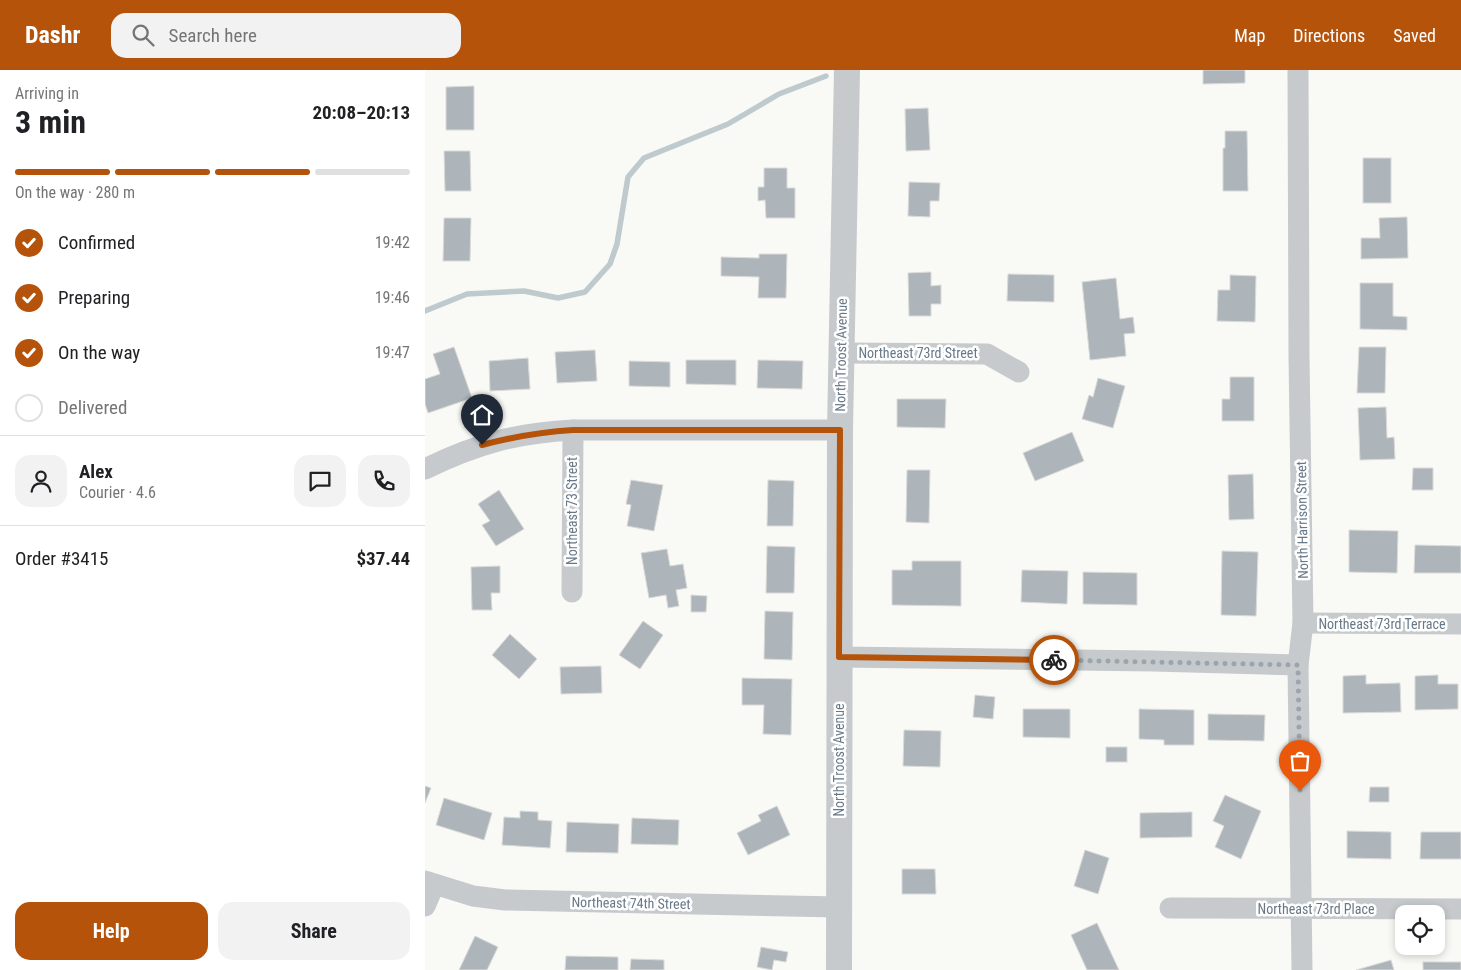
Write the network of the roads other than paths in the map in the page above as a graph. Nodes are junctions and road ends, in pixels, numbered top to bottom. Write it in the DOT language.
graph roads {
  1 [pos="847,70"];
  2 [pos="1298,70"];
  3 [pos="841,353"];
  4 [pos="1019,372"];
  5 [pos="573,430"];
  6 [pos="840,430"];
  7 [pos="425,469"];
  8 [pos="572,592"];
  9 [pos="1303,623"];
  10 [pos="1461,624"];
  11 [pos="839,657"];
  12 [pos="1298,665"];
  13 [pos="429,883"];
  14 [pos="425,906"];
  15 [pos="839,907"];
  16 [pos="1170,908"];
  17 [pos="1303,909"];
  18 [pos="1461,909"];
  19 [pos="839,970"];
  20 [pos="1302,970"];
  1 -- 3 [label="street, North Troost Avenue"];
  2 -- 9 [label="street, North Harrison Street"];
  3 -- 4 [label="street, Northeast 73rd Street"];
  3 -- 6 [label="street, North Troost Avenue"];
  5 -- 6 [label="street"];
  5 -- 7 [label="street"];
  5 -- 8 [label="street, Northeast 73 Street"];
  6 -- 11 [label="street, North Troost Avenue"];
  9 -- 10 [label="street, Northeast 73rd Terrace"];
  9 -- 12 [label="street, North Harrison Street"];
  11 -- 12 [label="street"];
  11 -- 15 [label="street, North Troost Avenue"];
  12 -- 17 [label="street, North Harrison Street"];
  13 -- 14 [label="street"];
  13 -- 15 [label="street, Northeast 74th Street"];
  15 -- 19 [label="street, North Troost Avenue"];
  16 -- 17 [label="street, Northeast 73rd Place"];
  17 -- 18 [label="street, Northeast 73rd Place"];
  17 -- 20 [label="street, North Harrison Street"];
}
